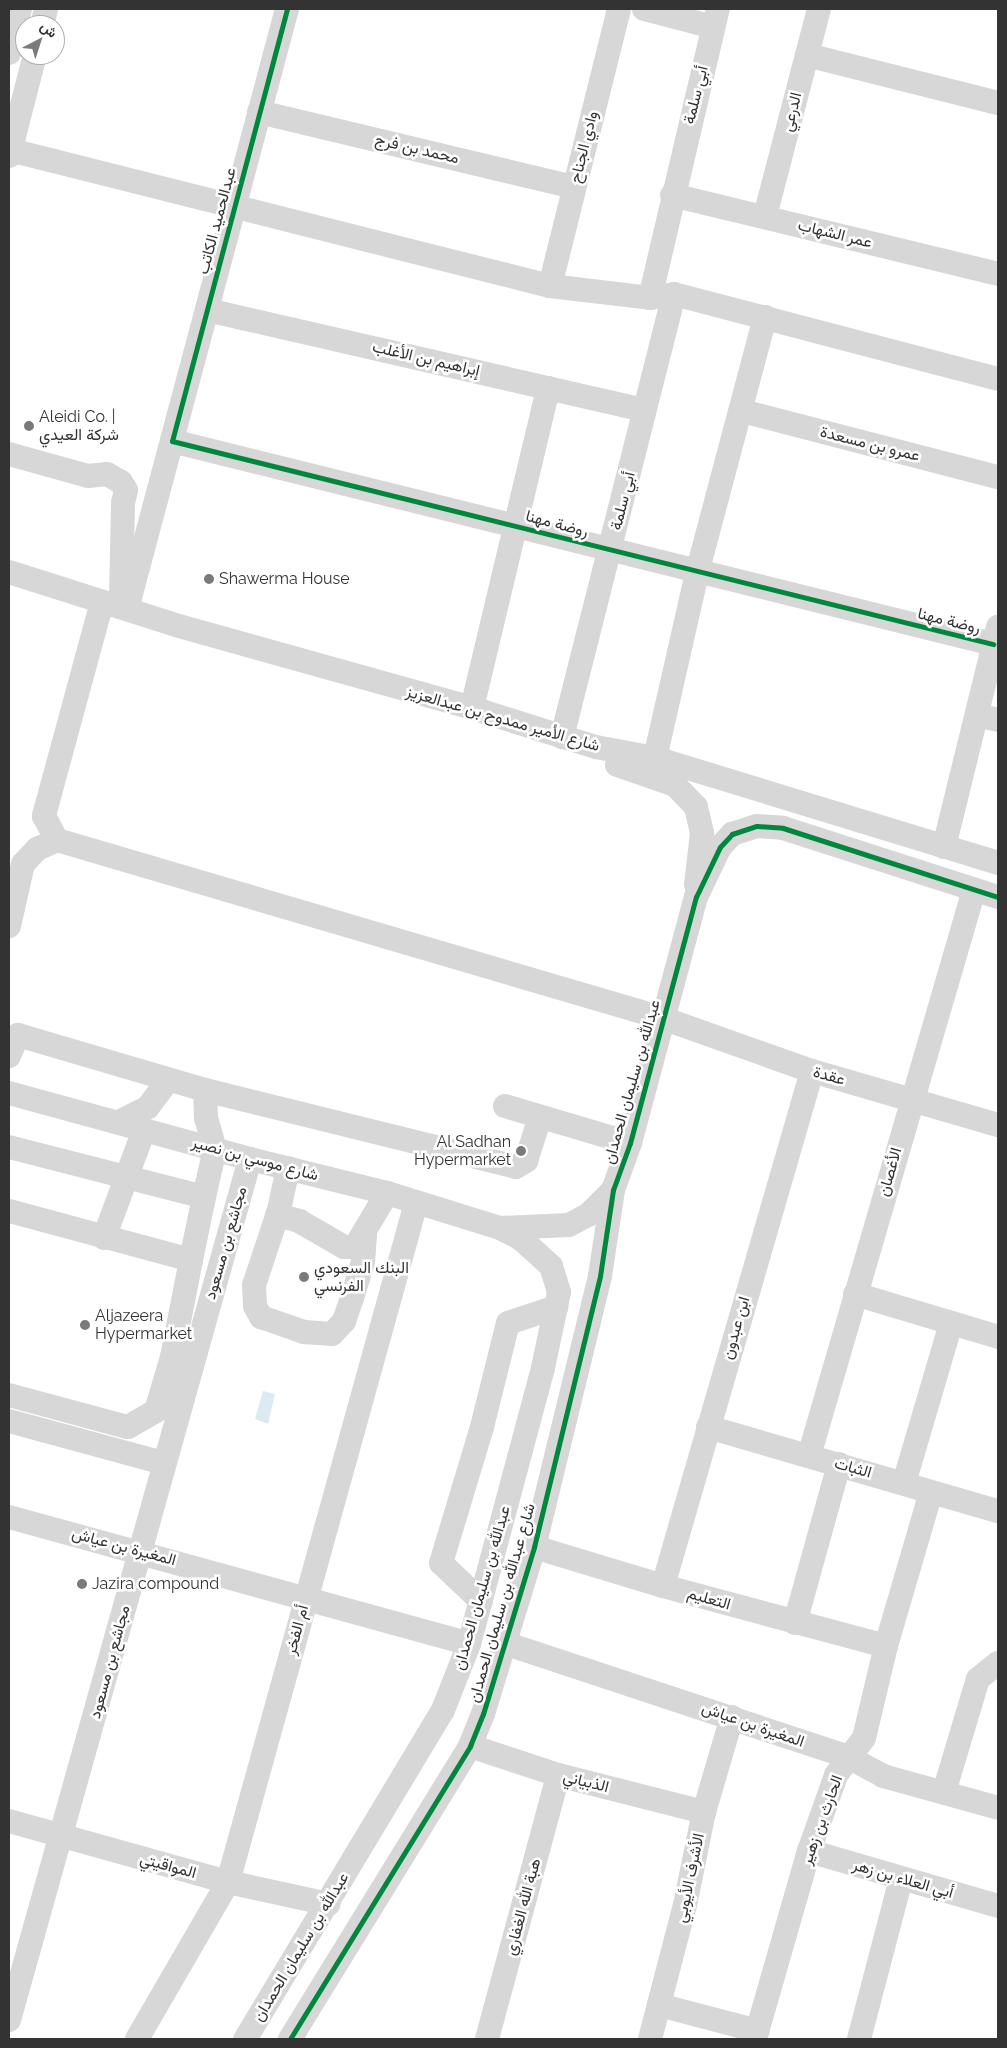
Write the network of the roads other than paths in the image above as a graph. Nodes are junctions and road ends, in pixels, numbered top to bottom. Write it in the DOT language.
graph roads {
  1 [pos="20,9"];
  2 [pos="287,9"];
  3 [pos="619,9"];
  4 [pos="644,9"];
  5 [pos="819,9"];
  6 [pos="715,18"];
  7 [pos="9,53"];
  8 [pos="807,55"];
  9 [pos="32,65"];
  10 [pos="998,103"];
  11 [pos="259,112"];
  12 [pos="10,153"];
  13 [pos="574,187"];
  14 [pos="672,195"];
  15 [pos="233,206"];
  16 [pos="765,216"];
  17 [pos="998,274"];
  18 [pos="550,286"];
  19 [pos="674,294"];
  20 [pos="650,298"];
  21 [pos="207,310"];
  22 [pos="765,317"];
  23 [pos="998,379"];
  24 [pos="548,388"];
  25 [pos="644,410"];
  26 [pos="742,411"];
  27 [pos="172,440"];
  28 [pos="9,454"];
  29 [pos="998,477"];
  30 [pos="513,525"];
  31 [pos="610,551"];
  32 [pos="9,572"];
  33 [pos="697,573"];
  34 [pos="117,606"];
  35 [pos="996,636"];
  36 [pos="472,708"];
  37 [pos="988,717"];
  38 [pos="562,737"];
  39 [pos="596,747"];
  40 [pos="655,758"];
  41 [pos="57,840"];
  42 [pos="944,847"];
  43 [pos="998,863"];
  44 [pos="974,890"];
  45 [pos="696,897"];
  46 [pos="998,897"];
  47 [pos="9,926"];
  48 [pos="662,1018"];
  49 [pos="9,1056"];
  50 [pos="812,1071"];
  51 [pos="168,1080"];
  52 [pos="204,1090"];
  53 [pos="9,1093"];
  54 [pos="911,1099"];
  55 [pos="505,1106"];
  56 [pos="540,1117"];
  57 [pos="121,1121"];
  58 [pos="998,1125"];
  59 [pos="144,1130"];
  60 [pos="630,1143"];
  61 [pos="9,1147"];
  62 [pos="216,1149"];
  63 [pos="250,1160"];
  64 [pos="288,1168"];
  65 [pos="128,1179"];
  66 [pos="613,1190"];
  67 [pos="387,1193"];
  68 [pos="204,1197"];
  69 [pos="416,1203"];
  70 [pos="9,1211"];
  71 [pos="277,1215"];
  72 [pos="500,1228"];
  73 [pos="365,1235"];
  74 [pos="104,1238"];
  75 [pos="191,1260"];
  76 [pos="600,1276"];
  77 [pos="855,1294"];
  78 [pos="556,1307"];
  79 [pos="950,1323"];
  80 [pos="998,1337"];
  81 [pos="9,1395"];
  82 [pos="9,1421"];
  83 [pos="708,1427"];
  84 [pos="809,1456"];
  85 [pos="164,1463"];
  86 [pos="839,1464"];
  87 [pos="904,1483"];
  88 [pos="931,1492"];
  89 [pos="998,1511"];
  90 [pos="9,1517"];
  91 [pos="534,1547"];
  92 [pos="140,1552"];
  93 [pos="663,1586"];
  94 [pos="306,1596"];
  95 [pos="481,1601"];
  96 [pos="795,1623"];
  97 [pos="469,1644"];
  98 [pos="507,1644"];
  99 [pos="886,1646"];
  100 [pos="998,1663"];
  101 [pos="732,1717"];
  102 [pos="470,1746"];
  103 [pos="848,1757"];
  104 [pos="558,1775"];
  105 [pos="944,1792"];
  106 [pos="998,1808"];
  107 [pos="704,1812"];
  108 [pos="9,1821"];
  109 [pos="62,1836"];
  110 [pos="809,1851"];
  111 [pos="901,1879"];
  112 [pos="228,1882"];
  113 [pos="329,1904"];
  114 [pos="998,1906"];
  115 [pos="660,2005"];
  116 [pos="9,2015"];
  117 [pos="756,2035"];
  118 [pos="137,2039"];
  119 [pos="245,2039"];
  120 [pos="290,2039"];
  121 [pos="488,2039"];
  122 [pos="650,2039"];
  123 [pos="859,2039"];
  1 -- 7 [label="street"];
  2 -- 11 [label="street, عبدالحميد الكاتب"];
  3 -- 13 [label="street, وادي الجناح"];
  4 -- 6 [label="street"];
  5 -- 8 [label="street, الدرعي"];
  6 -- 14 [label="street, أبي سلمة"];
  8 -- 10 [label="street"];
  8 -- 16 [label="street, الدرعي"];
  9 -- 12 [label="street"];
  11 -- 13 [label="street, محمد بن فرج"];
  11 -- 15 [label="street, عبدالحميد الكاتب"];
  12 -- 15 [label="street"];
  13 -- 18 [label="street, وادي الجناح"];
  14 -- 16 [label="street, عمر الشهاب"];
  14 -- 20 [label="street, أبي سلمة"];
  15 -- 18 [label="street"];
  15 -- 21 [label="street, عبدالحميد الكاتب"];
  16 -- 17 [label="street, عمر الشهاب"];
  18 -- 20 [label="street"];
  19 -- 20 [label="street"];
  19 -- 22 [label="street"];
  19 -- 25 [label="street, أبي سلمة"];
  21 -- 24 [label="street, إبراهيم بن الأغلب"];
  21 -- 27 [label="street, عبدالحميد الكاتب"];
  22 -- 23 [label="street"];
  22 -- 26 [label="street"];
  24 -- 25 [label="street, إبراهيم بن الأغلب"];
  24 -- 30 [label="street"];
  25 -- 31 [label="street, أبي سلمة"];
  26 -- 29 [label="street, عمرو بن مسعدة"];
  26 -- 33 [label="street"];
  27 -- 30 [label="street, روضة مهنا"];
  27 -- 34 [label="street, عبدالحميد الكاتب"];
  28 -- 34 [label="street"];
  30 -- 31 [label="street, روضة مهنا"];
  30 -- 36 [label="street"];
  31 -- 33 [label="street, روضة مهنا"];
  31 -- 38 [label="street, أبي سلمة"];
  32 -- 34 [label="street, شارع الأمير ممدوح بن عبدالعزيز"];
  33 -- 35 [label="street, روضة مهنا"];
  33 -- 40 [label="street"];
  34 -- 36 [label="street, شارع الأمير ممدوح بن عبدالعزيز"];
  34 -- 41 [label="street"];
  35 -- 37 [label="street"];
  36 -- 38 [label="street, شارع الأمير ممدوح بن عبدالعزيز"];
  37 -- 42 [label="street"];
  38 -- 39 [label="street, شارع الأمير ممدوح بن عبدالعزيز"];
  39 -- 40 [label="street, شارع الأمير ممدوح بن عبدالعزيز"];
  39 -- 45 [label="street"];
  40 -- 42 [label="street, شارع الأمير ممدوح بن عبدالعزيز"];
  41 -- 47 [label="street"];
  41 -- 48 [label="street, عقدة"];
  42 -- 43 [label="street, شارع الأمير ممدوح بن عبدالعزيز"];
  44 -- 45 [label="street"];
  44 -- 46 [label="street"];
  44 -- 54 [label="street, الأغصان"];
  45 -- 48 [label="street, عبدالله بن سليمان الحمدان"];
  48 -- 50 [label="street, عقدة"];
  48 -- 60 [label="street, عبدالله بن سليمان الحمدان"];
  49 -- 51 [label="street"];
  50 -- 54 [label="street, عقدة"];
  50 -- 83 [label="street, ابن عبدون"];
  51 -- 52 [label="street"];
  51 -- 57 [label="street"];
  52 -- 56 [label="street"];
  52 -- 62 [label="street"];
  53 -- 57 [label="street, شارع موسي بن نصير"];
  54 -- 58 [label="street, عقدة"];
  54 -- 77 [label="street, الأغصان"];
  55 -- 56 [label="street"];
  56 -- 60 [label="street"];
  57 -- 59 [label="street, شارع موسي بن نصير"];
  59 -- 62 [label="street, شارع موسي بن نصير"];
  59 -- 65 [label="street"];
  60 -- 66 [label="street, عبدالله بن سليمان الحمدان"];
  61 -- 65 [label="street"];
  62 -- 63 [label="street, شارع موسي بن نصير"];
  62 -- 68 [label="street"];
  63 -- 64 [label="street, شارع موسي بن نصير"];
  63 -- 85 [label="street, مجاشع بن مسعود"];
  64 -- 67 [label="street, شارع موسي بن نصير"];
  64 -- 71 [label="street"];
  65 -- 68 [label="street"];
  65 -- 74 [label="street"];
  66 -- 72 [label="street"];
  66 -- 76 [label="street, عبدالله بن سليمان الحمدان"];
  67 -- 69 [label="street, شارع موسي بن نصير"];
  67 -- 73 [label="street"];
  68 -- 75 [label="street"];
  69 -- 72 [label="street, شارع موسي بن نصير"];
  69 -- 94 [label="street, أم الفخر"];
  70 -- 74 [label="street"];
  71 -- 73 [label="street"];
  71 -- 73 [label="street"];
  72 -- 78 [label="street, عبدالله بن سليمان الحمدان"];
  74 -- 75 [label="street"];
  75 -- 81 [label="street"];
  76 -- 91 [label="street, شارع عبدالله بن سليمان الحمدان"];
  77 -- 79 [label="street"];
  77 -- 84 [label="street, الأغصان"];
  78 -- 95 [label="street, عبدالله بن سليمان الحمدان"];
  78 -- 95 [label="street"];
  79 -- 80 [label="street"];
  79 -- 87 [label="street"];
  82 -- 85 [label="street"];
  83 -- 84 [label="street, الثبات"];
  83 -- 93 [label="street, ابن عبدون"];
  84 -- 86 [label="street, الثبات"];
  85 -- 92 [label="street, مجاشع بن مسعود"];
  86 -- 87 [label="street, الثبات"];
  86 -- 96 [label="street"];
  87 -- 88 [label="street, الثبات"];
  88 -- 89 [label="street, الثبات"];
  88 -- 99 [label="street, الحارث بن زهير"];
  90 -- 92 [label="street, المغيرة بن عياش"];
  91 -- 93 [label="street, التعليم"];
  91 -- 98 [label="street, شارع عبدالله بن سليمان الحمدان"];
  92 -- 94 [label="street, المغيرة بن عياش"];
  92 -- 109 [label="street, مجاشع بن مسعود"];
  93 -- 96 [label="street, التعليم"];
  94 -- 97 [label="street, المغيرة بن عياش"];
  94 -- 112 [label="street, أم الفخر"];
  95 -- 97 [label="street, عبدالله بن سليمان الحمدان"];
  96 -- 99 [label="street, التعليم"];
  97 -- 113 [label="street, عبدالله بن سليمان الحمدان"];
  98 -- 101 [label="street, المغيرة بن عياش"];
  98 -- 102 [label="street, شارع عبدالله بن سليمان الحمدان"];
  99 -- 103 [label="street, الحارث بن زهير"];
  100 -- 105 [label="street"];
  101 -- 103 [label="street, المغيرة بن عياش"];
  101 -- 107 [label="street, الأشرف الأيوبي"];
  102 -- 104 [label="street, الذبياني"];
  102 -- 120 [label="street, شارع عبدالله بن سليمان الحمدان"];
  103 -- 105 [label="street, المغيرة بن عياش"];
  103 -- 110 [label="street, الحارث بن زهير"];
  104 -- 107 [label="street, الذبياني"];
  104 -- 121 [label="street, هبة الله الغفاري"];
  105 -- 106 [label="street, المغيرة بن عياش"];
  107 -- 115 [label="street, الأشرف الأيوبي"];
  108 -- 109 [label="street, المواقيتي"];
  109 -- 112 [label="street, المواقيتي"];
  109 -- 116 [label="street, مجاشع بن مسعود"];
  110 -- 111 [label="street, أبي العلاء بن زهر"];
  110 -- 117 [label="street, الحارث بن زهير"];
  111 -- 114 [label="street, أبي العلاء بن زهر"];
  111 -- 123 [label="street"];
  112 -- 113 [label="street, المواقيتي"];
  112 -- 118 [label="street, أم الفخر"];
  113 -- 119 [label="street, عبدالله بن سليمان الحمدان"];
  115 -- 117 [label="street"];
  115 -- 122 [label="street, الأشرف الأيوبي"];
}
